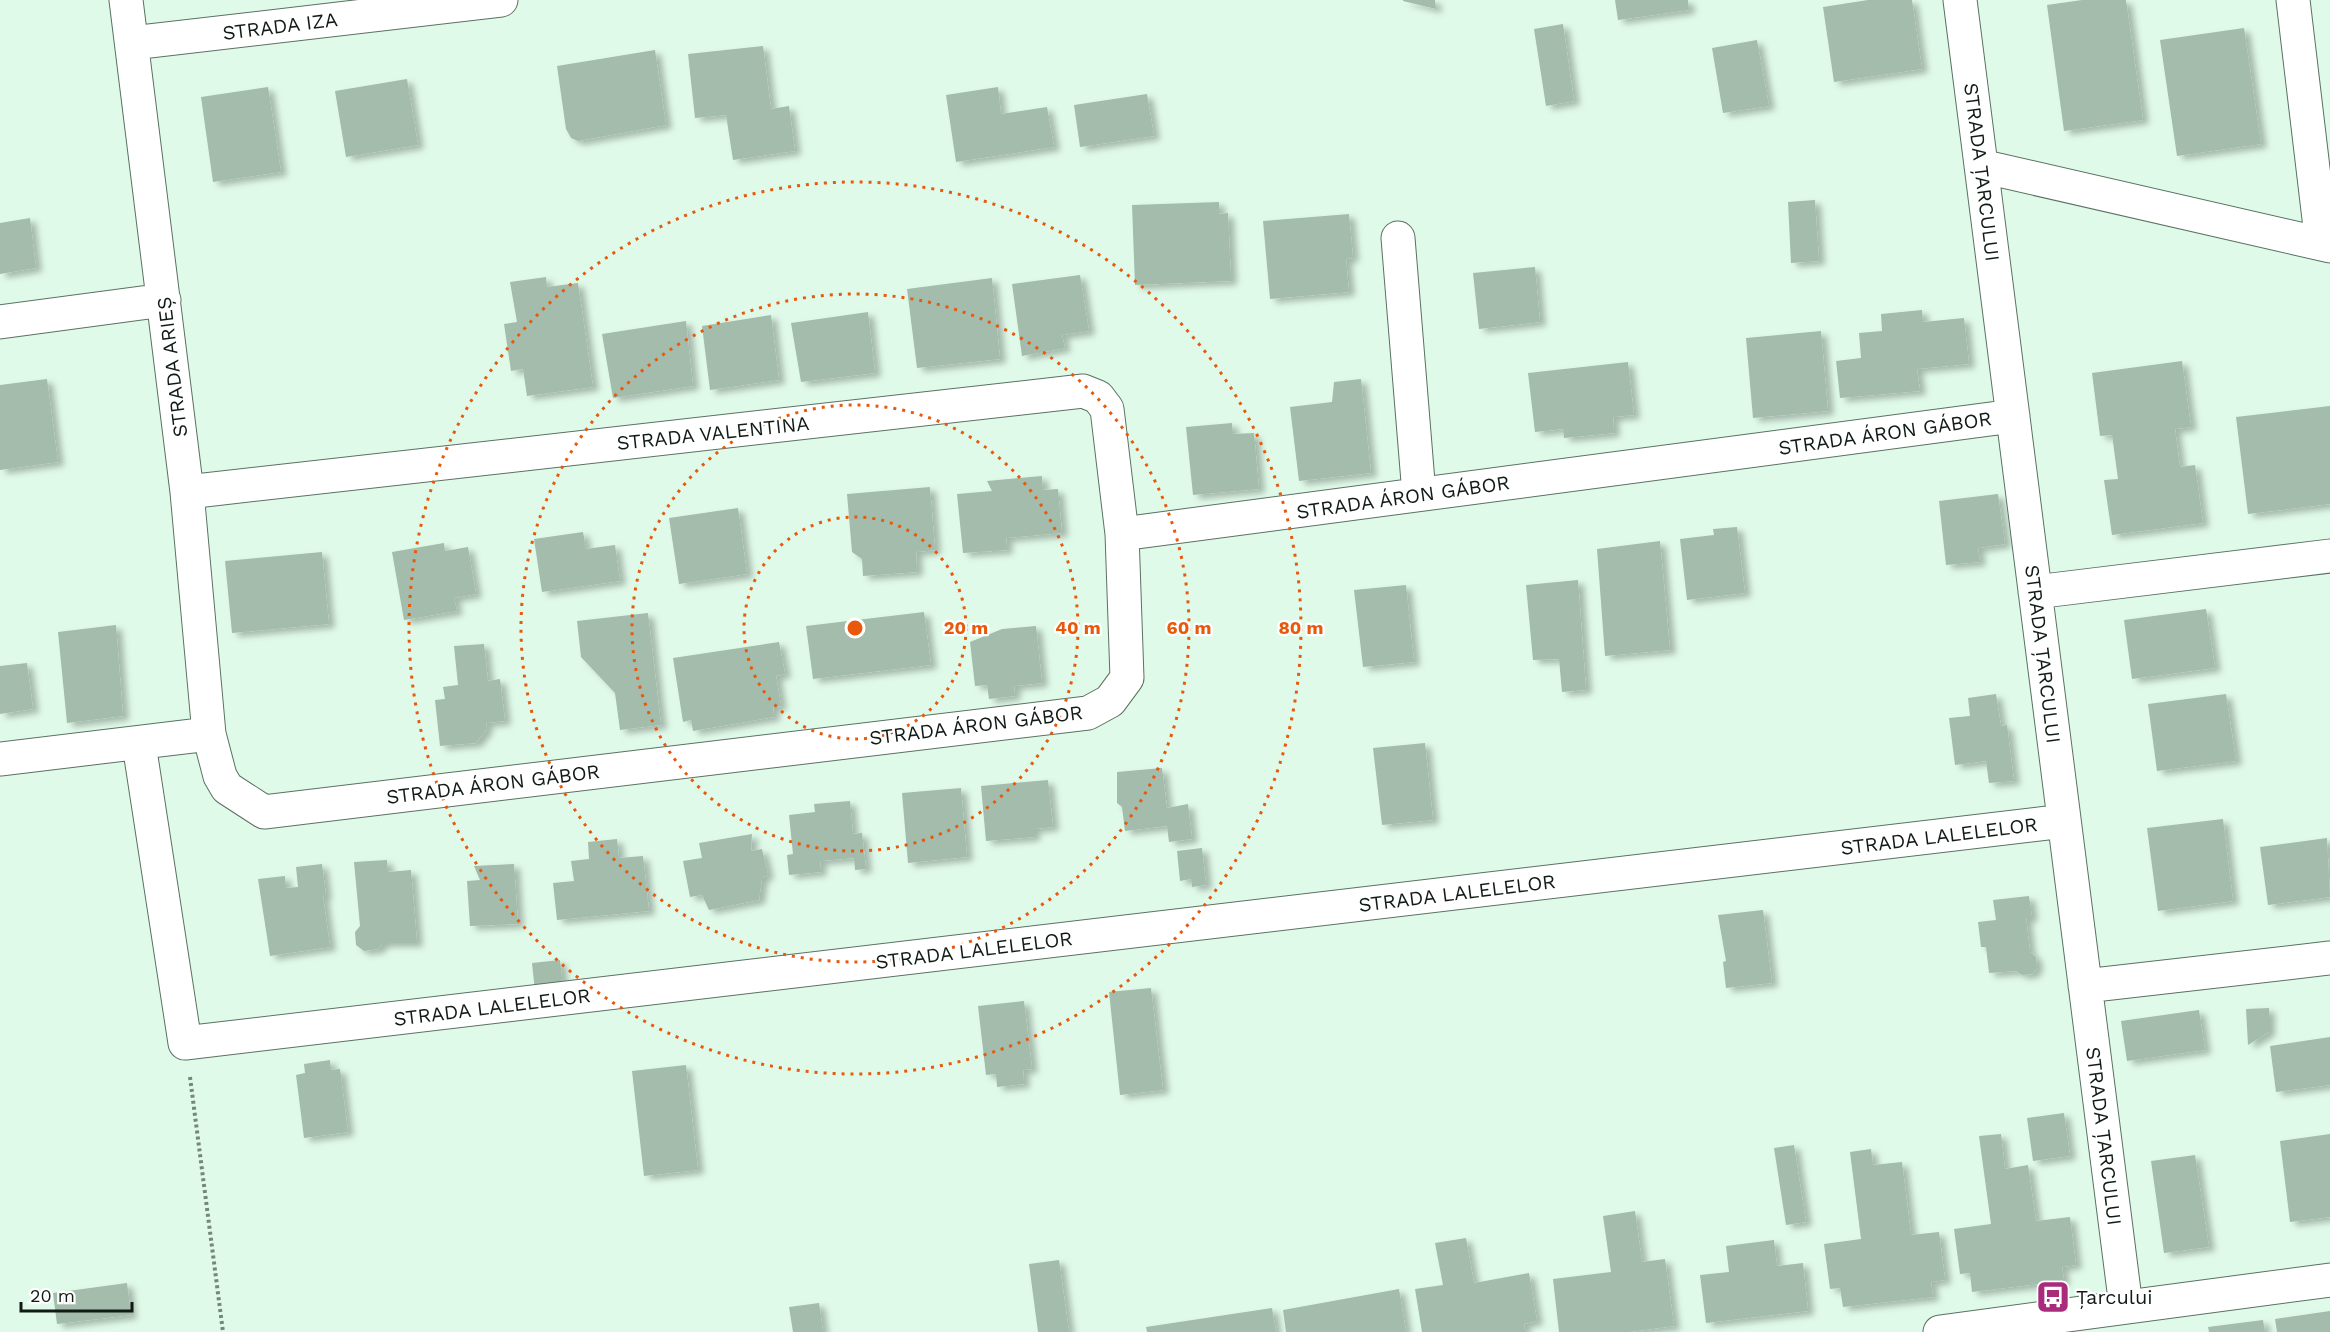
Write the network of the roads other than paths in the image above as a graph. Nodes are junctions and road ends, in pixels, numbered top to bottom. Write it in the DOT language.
graph roads {
  1 [pos="126,0"];
  2 [pos="501,0"];
  3 [pos="1960,0"];
  4 [pos="2293,0"];
  5 [pos="132,43"];
  6 [pos="1981,166"];
  7 [pos="1398,238"];
  8 [pos="2326,245"];
  9 [pos="164,300"];
  10 [pos="0,322"];
  11 [pos="2013,416"];
  12 [pos="187,492"];
  13 [pos="1419,494"];
  14 [pos="1122,534"];
  15 [pos="2330,556"];
  16 [pos="2035,592"];
  17 [pos="209,734"];
  18 [pos="139,744"];
  19 [pos="0,759"];
  20 [pos="2064,821"];
  21 [pos="2330,957"];
  22 [pos="2085,986"];
  23 [pos="2330,1280"];
  24 [pos="2126,1308"];
  25 [pos="1940,1332"];
  1 -- 5 [label="street, STRADA ARIEȘ"];
  2 -- 5 [label="street, STRADA IZA"];
  3 -- 6 [label="street, STRADA ȚARCULUI"];
  4 -- 8 [label="street"];
  5 -- 9 [label="street, STRADA ARIEȘ"];
  6 -- 8 [label="street"];
  6 -- 11 [label="street, STRADA ȚARCULUI"];
  7 -- 13 [label="street"];
  9 -- 10 [label="street"];
  9 -- 12 [label="street, STRADA ARIEȘ"];
  11 -- 13 [label="street, STRADA ÁRON GÁBOR"];
  11 -- 16 [label="street, STRADA ȚARCULUI"];
  12 -- 14 [label="street, STRADA VALENTINA"];
  12 -- 17 [label="street, STRADA ARIEȘ"];
  13 -- 14 [label="street, STRADA ÁRON GÁBOR"];
  14 -- 17 [label="street, STRADA ÁRON GÁBOR"];
  15 -- 16 [label="street"];
  16 -- 20 [label="street, STRADA ȚARCULUI"];
  17 -- 18 [label="street"];
  18 -- 19 [label="street"];
  18 -- 20 [label="street, STRADA LALELELOR"];
  20 -- 22 [label="street, STRADA ȚARCULUI"];
  21 -- 22 [label="street"];
  22 -- 24 [label="street, STRADA ȚARCULUI"];
  23 -- 24 [label="street"];
  24 -- 25 [label="street"];
}
